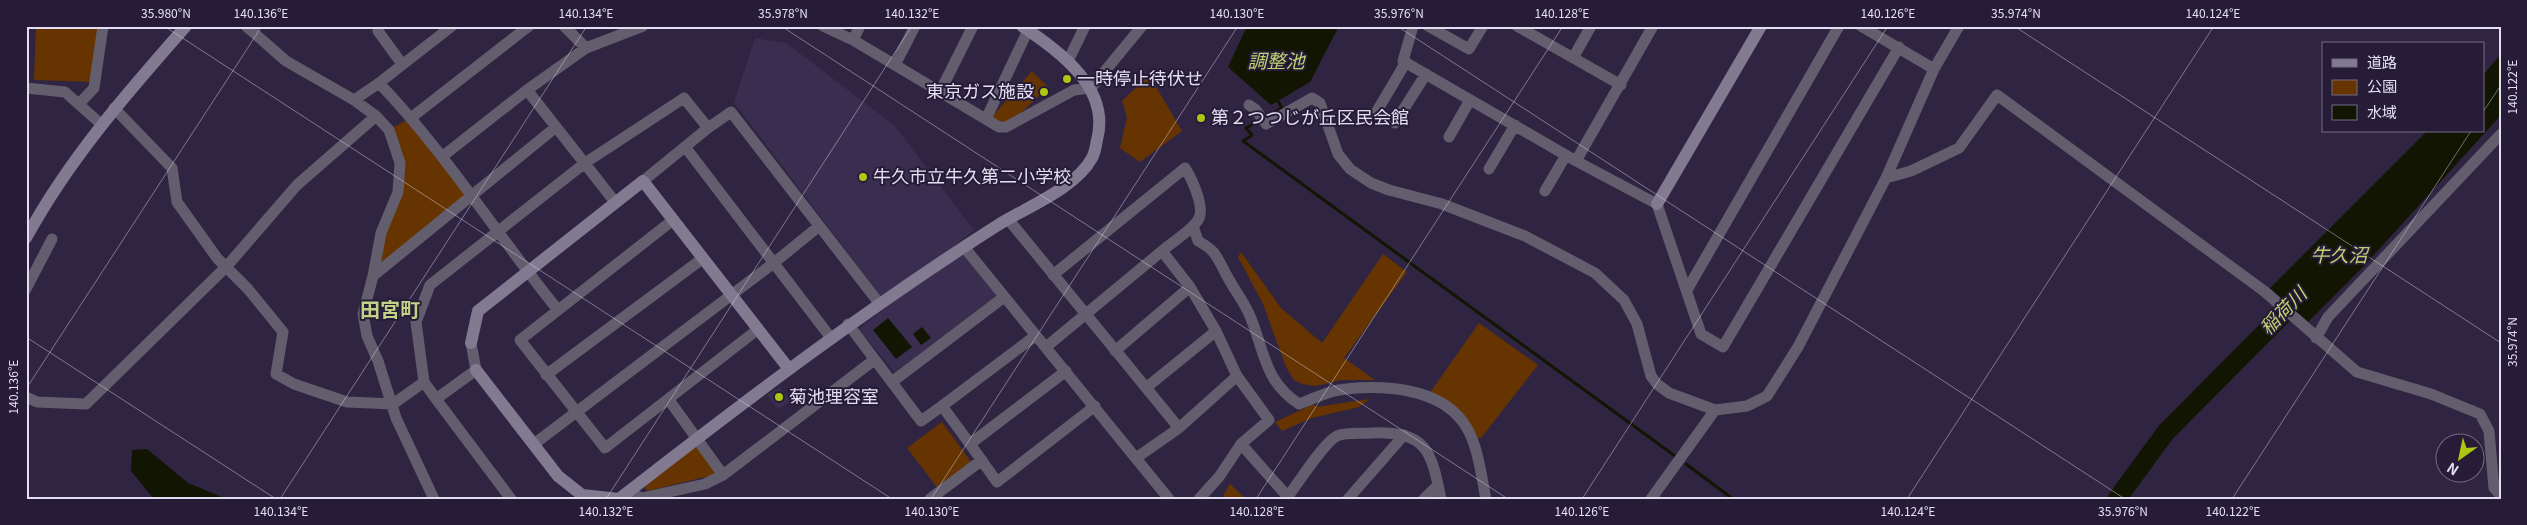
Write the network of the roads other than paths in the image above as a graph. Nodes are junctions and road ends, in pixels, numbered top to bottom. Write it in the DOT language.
graph roads {
  1 [pos="103,26"];
  2 [pos="186,26"];
  3 [pos="246,26"];
  4 [pos="379,26"];
  5 [pos="452,26"];
  6 [pos="529,26"];
  7 [pos="564,26"];
  8 [pos="823,26"];
  9 [pos="860,26"];
  10 [pos="915,26"];
  11 [pos="973,26"];
  12 [pos="1085,26"];
  13 [pos="1142,26"];
  14 [pos="1413,26"];
  15 [pos="1428,26"];
  16 [pos="1483,26"];
  17 [pos="1517,26"];
  18 [pos="1591,26"];
  19 [pos="1653,26"];
  20 [pos="1760,26"];
  21 [pos="1839,26"];
  22 [pos="1959,26"];
  23 [pos="638,27"];
  24 [pos="1865,27"];
  25 [pos="1027,28"];
  26 [pos="853,40"];
  27 [pos="1899,47"];
  28 [pos="586,48"];
  29 [pos="1573,58"];
  30 [pos="1068,61"];
  31 [pos="1406,62"];
  32 [pos="402,64"];
  33 [pos="895,65"];
  34 [pos="1934,69"];
  35 [pos="1426,74"];
  36 [pos="379,83"];
  37 [pos="1621,84"];
  38 [pos="26,88"];
  39 [pos="1091,88"];
  40 [pos="527,90"];
  41 [pos="940,92"];
  42 [pos="354,100"];
  43 [pos="1470,100"];
  44 [pos="80,104"];
  45 [pos="1249,105"];
  46 [pos="114,108"];
  47 [pos="376,116"];
  48 [pos="412,117"];
  49 [pos="986,119"];
  50 [pos="101,124"];
  51 [pos="1515,126"];
  52 [pos="556,127"];
  53 [pos="708,128"];
  54 [pos="2501,134"];
  55 [pos="1449,137"];
  56 [pos="686,148"];
  57 [pos="443,156"];
  58 [pos="1571,158"];
  59 [pos="585,164"];
  60 [pos="1490,169"];
  61 [pos="1886,178"];
  62 [pos="643,181"];
  63 [pos="1545,192"];
  64 [pos="472,194"];
  65 [pos="615,202"];
  66 [pos="1657,204"];
  67 [pos="1008,219"];
  68 [pos="673,220"];
  69 [pos="818,226"];
  70 [pos="1193,226"];
  71 [pos="497,231"];
  72 [pos="26,238"];
  73 [pos="52,239"];
  74 [pos="964,246"];
  75 [pos="1162,251"];
  76 [pos="702,259"];
  77 [pos="774,262"];
  78 [pos="227,266"];
  79 [pos="528,273"];
  80 [pos="1052,275"];
  81 [pos="373,276"];
  82 [pos="1190,287"];
  83 [pos="26,289"];
  84 [pos="1687,290"];
  85 [pos="729,295"];
  86 [pos="1004,296"];
  87 [pos="879,303"];
  88 [pos="558,310"];
  89 [pos="1084,315"];
  90 [pos="848,324"];
  91 [pos="757,330"];
  92 [pos="1216,331"];
  93 [pos="2312,334"];
  94 [pos="1035,336"];
  95 [pos="831,338"];
  96 [pos="471,343"];
  97 [pos="1046,347"];
  98 [pos="1115,351"];
  99 [pos="874,360"];
  100 [pos="789,369"];
  101 [pos="476,370"];
  102 [pos="1066,372"];
  103 [pos="546,375"];
  104 [pos="1237,376"];
  105 [pos="424,382"];
  106 [pos="892,382"];
  107 [pos="1147,387"];
  108 [pos="26,397"];
  109 [pos="436,399"];
  110 [pos="668,400"];
  111 [pos="392,404"];
  112 [pos="942,406"];
  113 [pos="1095,406"];
  114 [pos="1715,410"];
  115 [pos="576,412"];
  116 [pos="1179,428"];
  117 [pos="1404,435"];
  118 [pos="696,438"];
  119 [pos="534,444"];
  120 [pos="970,444"];
  121 [pos="1241,444"];
  122 [pos="1136,458"];
  123 [pos="982,460"];
  124 [pos="723,474"];
  125 [pos="1438,485"];
  126 [pos="2501,496"];
  127 [pos="507,497"];
  128 [pos="580,497"];
  129 [pos="622,497"];
  130 [pos="1287,498"];
  131 [pos="434,499"];
  132 [pos="930,499"];
  133 [pos="1169,499"];
  134 [pos="1199,499"];
  135 [pos="1348,499"];
  136 [pos="1424,499"];
  137 [pos="1442,499"];
  138 [pos="1486,499"];
  139 [pos="1651,499"];
  1 -- 44 [label="street"];
  2 -- 46 [label="street"];
  3 -- 42 [label="street"];
  4 -- 32 [label="street"];
  5 -- 32 [label="street"];
  6 -- 48 [label="street"];
  7 -- 28 [label="street"];
  8 -- 26 [label="street"];
  9 -- 26 [label="street"];
  10 -- 33 [label="street"];
  11 -- 41 [label="street"];
  12 -- 30 [label="street"];
  13 -- 39 [label="street"];
  14 -- 31 [label="street"];
  15 -- 16 [label="street"];
  17 -- 29 [label="street"];
  18 -- 29 [label="street"];
  19 -- 37 [label="street"];
  20 -- 66 [label="street"];
  21 -- 84 [label="street"];
  22 -- 34 [label="street"];
  23 -- 28 [label="street"];
  24 -- 27 [label="street"];
  25 -- 30 [label="street"];
  25 -- 49 [label="street"];
  26 -- 33 [label="street"];
  27 -- 34 [label="street"];
  27 -- 84 [label="street"];
  28 -- 40 [label="street"];
  29 -- 37 [label="street"];
  30 -- 39 [label="street"];
  31 -- 35 [label="street"];
  31 -- 35 [label="street"];
  32 -- 36 [label="street"];
  33 -- 41 [label="street"];
  34 -- 61 [label="street"];
  35 -- 43 [label="street"];
  36 -- 42 [label="street"];
  36 -- 48 [label="street"];
  37 -- 58 [label="street"];
  38 -- 44 [label="street"];
  39 -- 49 [label="street"];
  39 -- 67 [label="street"];
  40 -- 52 [label="street"];
  40 -- 57 [label="street"];
  41 -- 49 [label="street"];
  42 -- 47 [label="street"];
  43 -- 51 [label="street"];
  43 -- 55 [label="street"];
  44 -- 50 [label="street"];
  45 -- 114 [label="street"];
  46 -- 50 [label="street"];
  46 -- 78 [label="street"];
  47 -- 78 [label="street"];
  47 -- 81 [label="street"];
  48 -- 57 [label="street"];
  50 -- 72 [label="street"];
  51 -- 58 [label="street"];
  51 -- 60 [label="street"];
  52 -- 59 [label="street"];
  52 -- 64 [label="street"];
  53 -- 56 [label="street"];
  53 -- 59 [label="street"];
  53 -- 69 [label="street"];
  54 -- 93 [label="street"];
  56 -- 62 [label="street"];
  56 -- 77 [label="street"];
  57 -- 64 [label="street"];
  58 -- 63 [label="street"];
  58 -- 66 [label="street"];
  59 -- 65 [label="street"];
  59 -- 71 [label="street"];
  61 -- 93 [label="street"];
  61 -- 114 [label="street"];
  62 -- 65 [label="street"];
  62 -- 68 [label="street"];
  64 -- 71 [label="street"];
  64 -- 81 [label="street"];
  65 -- 79 [label="street"];
  66 -- 84 [label="street"];
  67 -- 74 [label="street"];
  67 -- 80 [label="street"];
  68 -- 76 [label="street"];
  68 -- 88 [label="street"];
  69 -- 77 [label="street"];
  69 -- 87 [label="street"];
  70 -- 75 [label="street"];
  70 -- 80 [label="street"];
  70 -- 138 [label="street"];
  71 -- 79 [label="street"];
  71 -- 105 [label="street"];
  73 -- 83 [label="street"];
  74 -- 86 [label="street"];
  74 -- 87 [label="street"];
  75 -- 82 [label="street"];
  75 -- 89 [label="street"];
  76 -- 85 [label="street"];
  76 -- 103 [label="street"];
  77 -- 85 [label="street"];
  77 -- 95 [label="street"];
  78 -- 108 [label="street"];
  78 -- 111 [label="street"];
  79 -- 88 [label="street"];
  79 -- 96 [label="street"];
  80 -- 89 [label="street"];
  81 -- 111 [label="street"];
  82 -- 92 [label="street"];
  82 -- 98 [label="street"];
  85 -- 91 [label="street"];
  85 -- 115 [label="street"];
  86 -- 94 [label="street"];
  86 -- 106 [label="street"];
  87 -- 90 [label="street"];
  88 -- 103 [label="street"];
  89 -- 97 [label="street"];
  89 -- 98 [label="street"];
  90 -- 95 [label="street"];
  90 -- 99 [label="street"];
  91 -- 100 [label="street"];
  91 -- 110 [label="street"];
  92 -- 104 [label="street"];
  92 -- 107 [label="street"];
  93 -- 126 [label="street"];
  94 -- 97 [label="street"];
  94 -- 112 [label="street"];
  95 -- 100 [label="street"];
  96 -- 101 [label="street"];
  97 -- 102 [label="street"];
  98 -- 107 [label="street"];
  99 -- 106 [label="street"];
  99 -- 124 [label="street"];
  100 -- 118 [label="street"];
  101 -- 109 [label="street"];
  101 -- 119 [label="street"];
  102 -- 113 [label="street"];
  102 -- 120 [label="street"];
  103 -- 115 [label="street"];
  104 -- 116 [label="street"];
  104 -- 121 [label="street"];
  105 -- 109 [label="street"];
  105 -- 111 [label="street"];
  106 -- 112 [label="street"];
  107 -- 116 [label="street"];
  109 -- 127 [label="street"];
  110 -- 115 [label="street"];
  110 -- 118 [label="street"];
  111 -- 131 [label="street"];
  112 -- 120 [label="street"];
  113 -- 122 [label="street"];
  113 -- 123 [label="street"];
  114 -- 139 [label="street"];
  115 -- 119 [label="street"];
  116 -- 122 [label="street"];
  117 -- 125 [label="street"];
  117 -- 130 [label="street"];
  117 -- 135 [label="street"];
  118 -- 124 [label="street"];
  118 -- 129 [label="street"];
  119 -- 128 [label="street"];
  120 -- 123 [label="street"];
  121 -- 130 [label="street"];
  121 -- 134 [label="street"];
  122 -- 133 [label="street"];
  123 -- 132 [label="street"];
  124 -- 129 [label="street"];
  125 -- 136 [label="street"];
  125 -- 137 [label="street"];
  128 -- 129 [label="street"];
}
